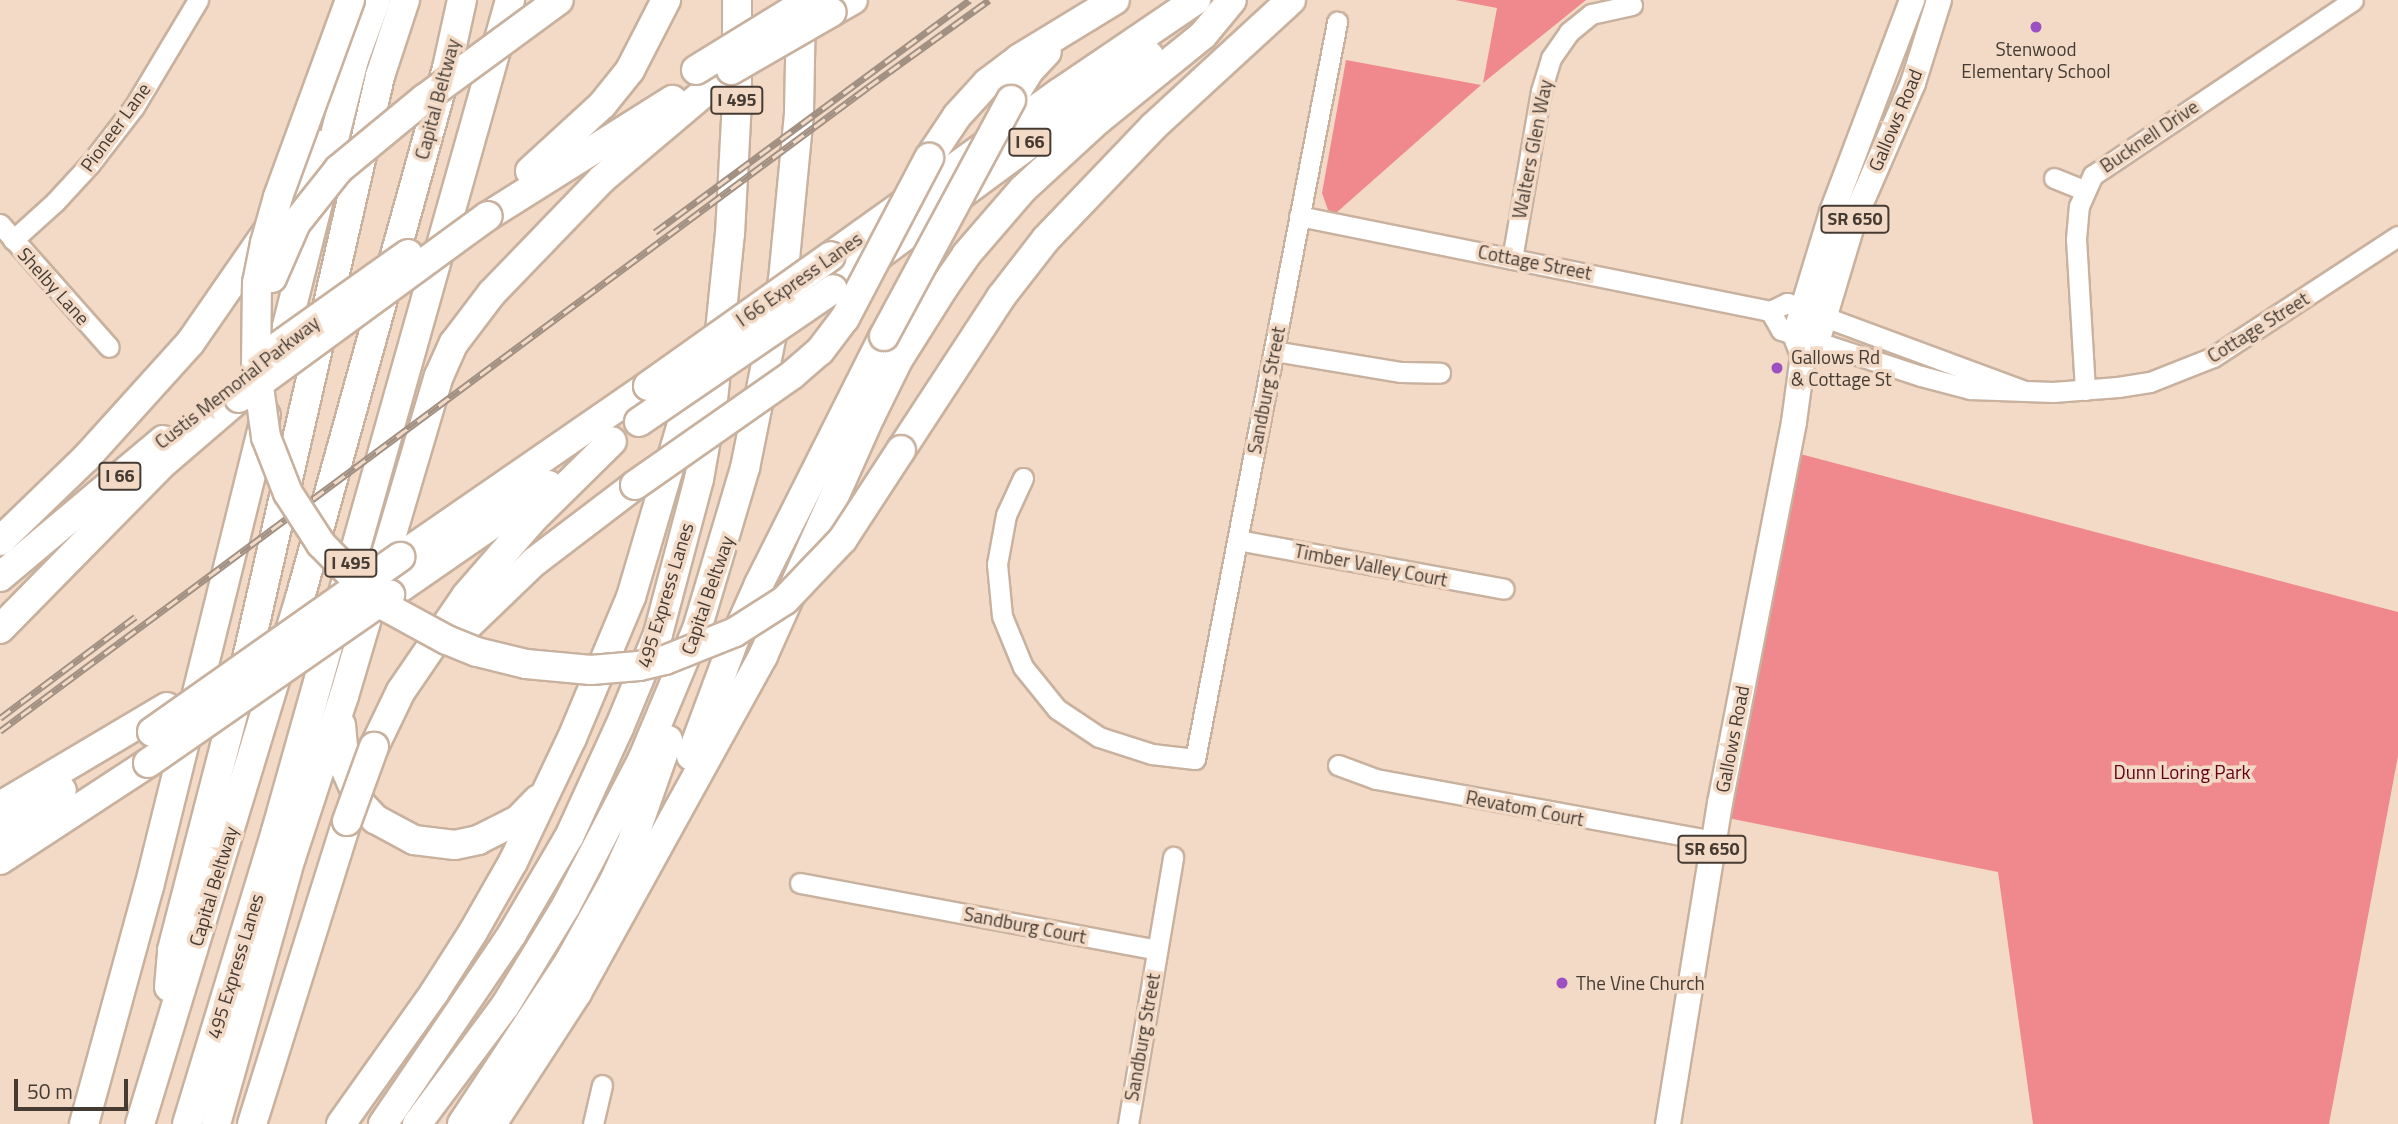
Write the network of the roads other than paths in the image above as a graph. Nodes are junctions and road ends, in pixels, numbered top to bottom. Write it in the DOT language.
graph roads {
  1 [pos="198,0"];
  2 [pos="350,0"];
  3 [pos="376,0"];
  4 [pos="405,0"];
  5 [pos="462,0"];
  6 [pos="510,0"];
  7 [pos="558,0"];
  8 [pos="666,0"];
  9 [pos="737,0"];
  10 [pos="800,0"];
  11 [pos="1115,0"];
  12 [pos="1196,0"];
  13 [pos="1231,0"];
  14 [pos="1292,0"];
  15 [pos="1912,0"];
  16 [pos="1939,0"];
  17 [pos="2353,0"];
  18 [pos="832,4"];
  19 [pos="1632,5"];
  20 [pos="1337,22"];
  21 [pos="354,59"];
  22 [pos="695,84"];
  23 [pos="734,159"];
  24 [pos="2054,178"];
  25 [pos="2084,190"];
  26 [pos="487,209"];
  27 [pos="1299,216"];
  28 [pos="0,224"];
  29 [pos="2398,236"];
  30 [pos="13,240"];
  31 [pos="1512,259"];
  32 [pos="1770,311"];
  33 [pos="1813,312"];
  34 [pos="1805,344"];
  35 [pos="109,347"];
  36 [pos="1274,351"];
  37 [pos="1440,373"];
  38 [pos="245,379"];
  39 [pos="2022,390"];
  40 [pos="2085,390"];
  41 [pos="612,441"];
  42 [pos="160,466"];
  43 [pos="1023,478"];
  44 [pos="1238,540"];
  45 [pos="0,541"];
  46 [pos="400,557"];
  47 [pos="718,567"];
  48 [pos="0,577"];
  49 [pos="1504,589"];
  50 [pos="0,592"];
  51 [pos="0,629"];
  52 [pos="344,696"];
  53 [pos="376,742"];
  54 [pos="1338,765"];
  55 [pos="555,775"];
  56 [pos="0,807"];
  57 [pos="0,831"];
  58 [pos="1714,841"];
  59 [pos="1173,857"];
  60 [pos="650,859"];
  61 [pos="0,860"];
  62 [pos="800,883"];
  63 [pos="1157,950"];
  64 [pos="165,1042"];
  65 [pos="602,1085"];
  66 [pos="84,1124"];
  67 [pos="140,1124"];
  68 [pos="187,1124"];
  69 [pos="216,1124"];
  70 [pos="252,1124"];
  71 [pos="341,1124"];
  72 [pos="383,1124"];
  73 [pos="417,1124"];
  74 [pos="462,1124"];
  75 [pos="492,1124"];
  76 [pos="593,1124"];
  77 [pos="1128,1124"];
  78 [pos="1668,1124"];
  1 -- 30 [label="street, Pioneer Lane"];
  2 -- 38 [label="highway, bridge"];
  3 -- 21 [label="highway"];
  4 -- 64 [label="highway"];
  5 -- 64 [label="highway, Capital Beltway / I 495"];
  6 -- 68 [label="highway, 495 Express Lanes / I 495"];
  7 -- 38 [label="highway, bridge"];
  8 -- 26 [label="highway"];
  9 -- 23 [label="highway, 495 Express Lanes / I 495"];
  10 -- 47 [label="highway, Capital Beltway"];
  11 -- 53 [label="highway, bridge"];
  11 -- 60 [label="highway, bridge"];
  12 -- 46 [label="highway, I 66 Express Lanes, bridge"];
  13 -- 41 [label="highway, I 66, bridge"];
  13 -- 60 [label="highway"];
  14 -- 38 [label="highway, bridge"];
  15 -- 33 [label="main road, Gallows Road / SR 650"];
  16 -- 33 [label="main road, Gallows Road / SR 650"];
  17 -- 25 [label="street, Bucknell Drive"];
  18 -- 22 [label="highway, I 66, bridge"];
  18 -- 22 [label="highway, bridge"];
  19 -- 31 [label="street, Walters Glen Way"];
  20 -- 27 [label="street, Sandburg Street"];
  21 -- 45 [label="highway"];
  21 -- 66 [label="highway"];
  22 -- 26 [label="highway, I 66"];
  22 -- 52 [label="highway"];
  23 -- 55 [label="highway"];
  23 -- 72 [label="highway, 495 Express Lanes / I 495"];
  24 -- 25 [label="street"];
  25 -- 40 [label="street, Bucknell Drive"];
  26 -- 38 [label="highway, Custis Memorial Parkway / I 66, bridge"];
  27 -- 31 [label="street, Cottage Street"];
  27 -- 36 [label="street, Sandburg Street"];
  28 -- 30 [label="street, Shelby Lane"];
  29 -- 40 [label="street, Cottage Street"];
  30 -- 35 [label="street, Shelby Lane"];
  31 -- 32 [label="street, Cottage Street"];
  32 -- 33 [label="street, Cottage Street"];
  32 -- 34 [label="street, Cottage Street"];
  33 -- 34 [label="main road, Gallows Road / SR 650"];
  33 -- 39 [label="street, Cottage Street"];
  34 -- 39 [label="street, Cottage Street"];
  34 -- 58 [label="main road, Gallows Road / SR 650"];
  36 -- 37 [label="street"];
  36 -- 44 [label="street, Sandburg Street"];
  38 -- 42 [label="highway"];
  38 -- 48 [label="highway, Custis Memorial Parkway / I 66"];
  39 -- 40 [label="street, Cottage Street"];
  41 -- 53 [label="highway"];
  41 -- 61 [label="highway, I 66, bridge"];
  42 -- 50 [label="highway"];
  42 -- 51 [label="highway"];
  43 -- 44 [label="street, Sandburg Street"];
  44 -- 49 [label="street, Timber Valley Court"];
  46 -- 56 [label="highway, bridge"];
  46 -- 57 [label="highway, bridge"];
  47 -- 73 [label="highway, Capital Beltway"];
  47 -- 74 [label="highway"];
  52 -- 55 [label="highway"];
  52 -- 69 [label="highway"];
  53 -- 70 [label="highway, bridge"];
  54 -- 58 [label="street, Revatom Court"];
  55 -- 71 [label="highway"];
  58 -- 78 [label="main road, Gallows Road / SR 650"];
  59 -- 63 [label="street"];
  60 -- 75 [label="highway"];
  62 -- 63 [label="street, Sandburg Court"];
  63 -- 77 [label="street, Sandburg Street"];
  64 -- 67 [label="highway, Capital Beltway / I 495"];
  65 -- 76 [label="street"];
}
